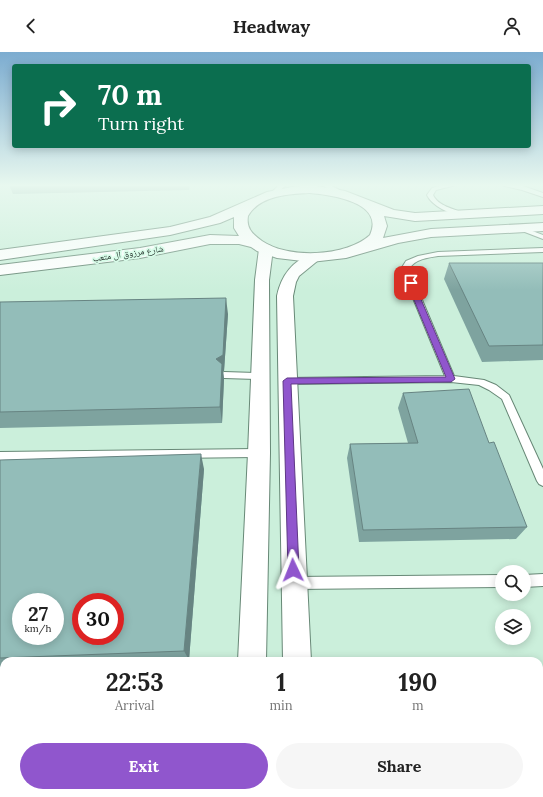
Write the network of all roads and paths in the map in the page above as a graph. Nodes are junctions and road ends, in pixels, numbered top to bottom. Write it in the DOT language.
graph roads {
  1 [pos="216,220"];
  2 [pos="241,220"];
  3 [pos="379,220"];
  4 [pos="519,228"];
  5 [pos="543,228"];
  6 [pos="543,237"];
  7 [pos="260,246"];
  8 [pos="357,250"];
  9 [pos="543,250"];
  10 [pos="0,255"];
  11 [pos="314,258"];
  12 [pos="0,270"];
  13 [pos="224,375"];
  14 [pos="260,376"];
  15 [pos="451,379"];
  16 [pos="287,381"];
  17 [pos="259,453"];
  18 [pos="0,456"];
  19 [pos="543,481"];
  20 [pos="543,580"];
  21 [pos="495,581"];
  22 [pos="531,581"];
  23 [pos="294,583"];
  24 [pos="252,657"];
  25 [pos="297,657"];
  1 -- 10 [label="main road, شارع مرزوق آل متعب"];
  2 -- 7 [label="main road"];
  3 -- 8 [label="main road"];
  4 -- 5 [label="main road"];
  4 -- 6 [label="lane"];
  4 -- 8 [label="main road"];
  7 -- 11 [label="main road, شارع مرزوق آل متعب"];
  7 -- 12 [label="main road, شارع مرزوق آل متعب"];
  7 -- 14 [label="street"];
  8 -- 11 [label="main road, شارع مرزوق آل متعب"];
  9 -- 15 [label="lane"];
  11 -- 16 [label="street"];
  13 -- 14 [label="lane"];
  14 -- 17 [label="street"];
  15 -- 16 [label="lane"];
  15 -- 19 [label="lane"];
  16 -- 23 [label="street"];
  17 -- 18 [label="lane"];
  17 -- 24 [label="street"];
  20 -- 22 [label="lane"];
  21 -- 23 [label="lane"];
  23 -- 25 [label="street"];
}
